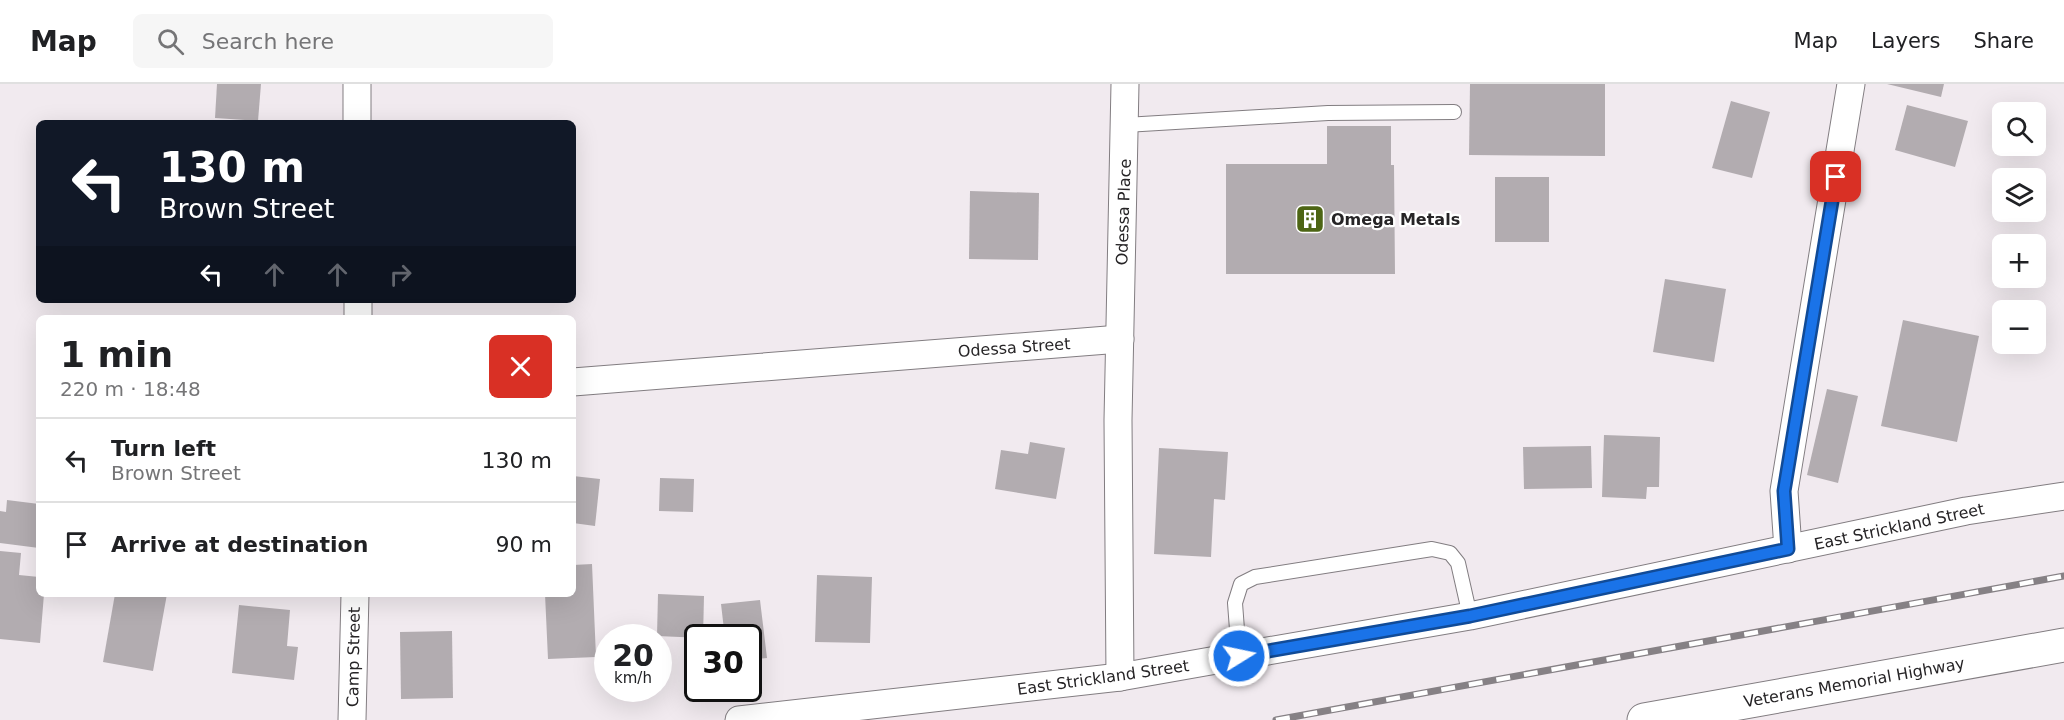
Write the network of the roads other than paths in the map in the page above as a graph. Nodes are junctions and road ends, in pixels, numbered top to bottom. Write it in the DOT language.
graph roads {
  1 [pos="357,84"];
  2 [pos="1125,84"];
  3 [pos="1851,84"];
  4 [pos="1454,112"];
  5 [pos="357,120"];
  6 [pos="1125,125"];
  7 [pos="1120,339"];
  8 [pos="576,382"];
  9 [pos="2064,496"];
  10 [pos="1788,549"];
  11 [pos="355,597"];
  12 [pos="1470,616"];
  13 [pos="2064,645"];
  14 [pos="2064,651"];
  15 [pos="1239,656"];
  16 [pos="1120,676"];
  17 [pos="352,720"];
  18 [pos="739,720"];
  19 [pos="1644,720"];
  1 -- 5 [label="street"];
  2 -- 6 [label="street, Odessa Place"];
  3 -- 10 [label="street"];
  4 -- 6 [label="lane"];
  6 -- 7 [label="street, Odessa Place"];
  7 -- 8 [label="street, Odessa Street"];
  7 -- 16 [label="street"];
  9 -- 10 [label="street, East Strickland Street"];
  10 -- 12 [label="street, East Strickland Street"];
  11 -- 17 [label="street, Camp Street"];
  12 -- 15 [label="street, East Strickland Street"];
  12 -- 15 [label="lane"];
  13 -- 14 [label="street"];
  13 -- 19 [label="main road, Veterans Memorial Highway"];
  15 -- 16 [label="street, East Strickland Street"];
  16 -- 18 [label="street, East Strickland Street"];
}
